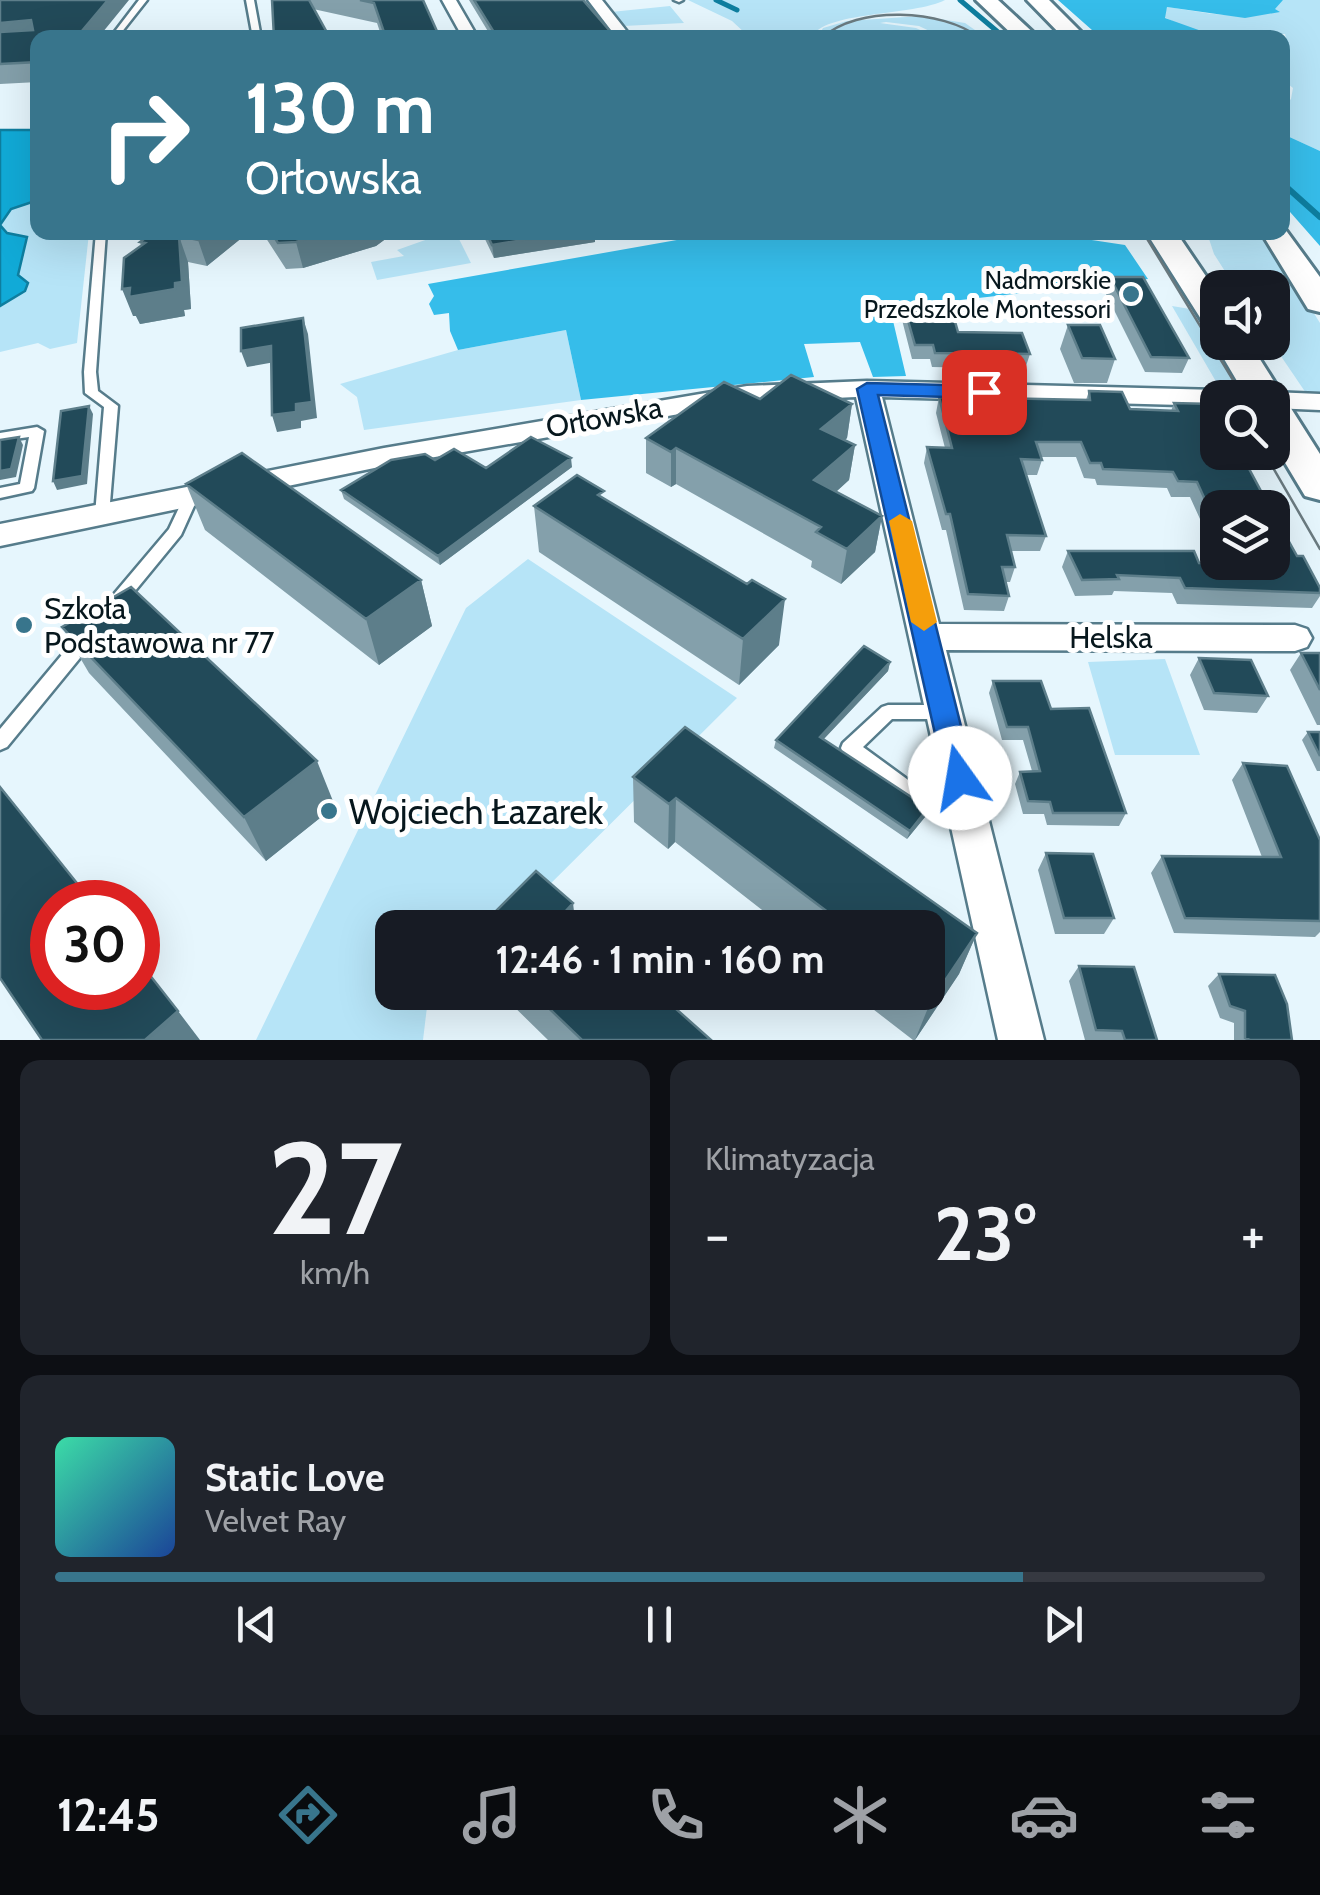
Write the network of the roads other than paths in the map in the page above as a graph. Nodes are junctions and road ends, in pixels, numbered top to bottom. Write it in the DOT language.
graph roads {
  1 [pos="143,0"];
  2 [pos="250,0"];
  3 [pos="449,0"];
  4 [pos="594,0"];
  5 [pos="986,0"];
  6 [pos="1037,0"];
  7 [pos="119,30"];
  8 [pos="256,30"];
  9 [pos="466,30"];
  10 [pos="618,30"];
  11 [pos="1021,30"];
  12 [pos="1068,30"];
  13 [pos="100,240"];
  14 [pos="1166,240"];
  15 [pos="1281,240"];
  16 [pos="1200,292"];
  17 [pos="1320,302"];
  18 [pos="867,389"];
  19 [pos="1200,398"];
  20 [pos="1304,405"];
  21 [pos="0,437"];
  22 [pos="1320,486"];
  23 [pos="0,492"];
  24 [pos="192,496"];
  25 [pos="102,515"];
  26 [pos="0,535"];
  27 [pos="928,637"];
  28 [pos="1296,638"];
  29 [pos="944,712"];
  30 [pos="0,742"];
  31 [pos="968,812"];
  32 [pos="1021,1040"];
  1 -- 7 [label="lane"];
  2 -- 8 [label="lane"];
  3 -- 9 [label="street"];
  4 -- 10 [label="street"];
  5 -- 11 [label="street"];
  6 -- 12 [label="street"];
  13 -- 25 [label="lane"];
  14 -- 16 [label="street"];
  15 -- 17 [label="street"];
  18 -- 19 [label="street, Orłowska"];
  18 -- 24 [label="street, Orłowska"];
  18 -- 27 [label="street"];
  20 -- 22 [label="street"];
  21 -- 23 [label="lane"];
  24 -- 25 [label="street, Orłowska"];
  24 -- 30 [label="lane"];
  25 -- 26 [label="street, Orłowska"];
  27 -- 28 [label="street, Helska"];
  27 -- 29 [label="street"];
  29 -- 31 [label="street"];
  29 -- 31 [label="lane"];
  31 -- 32 [label="street"];
}
